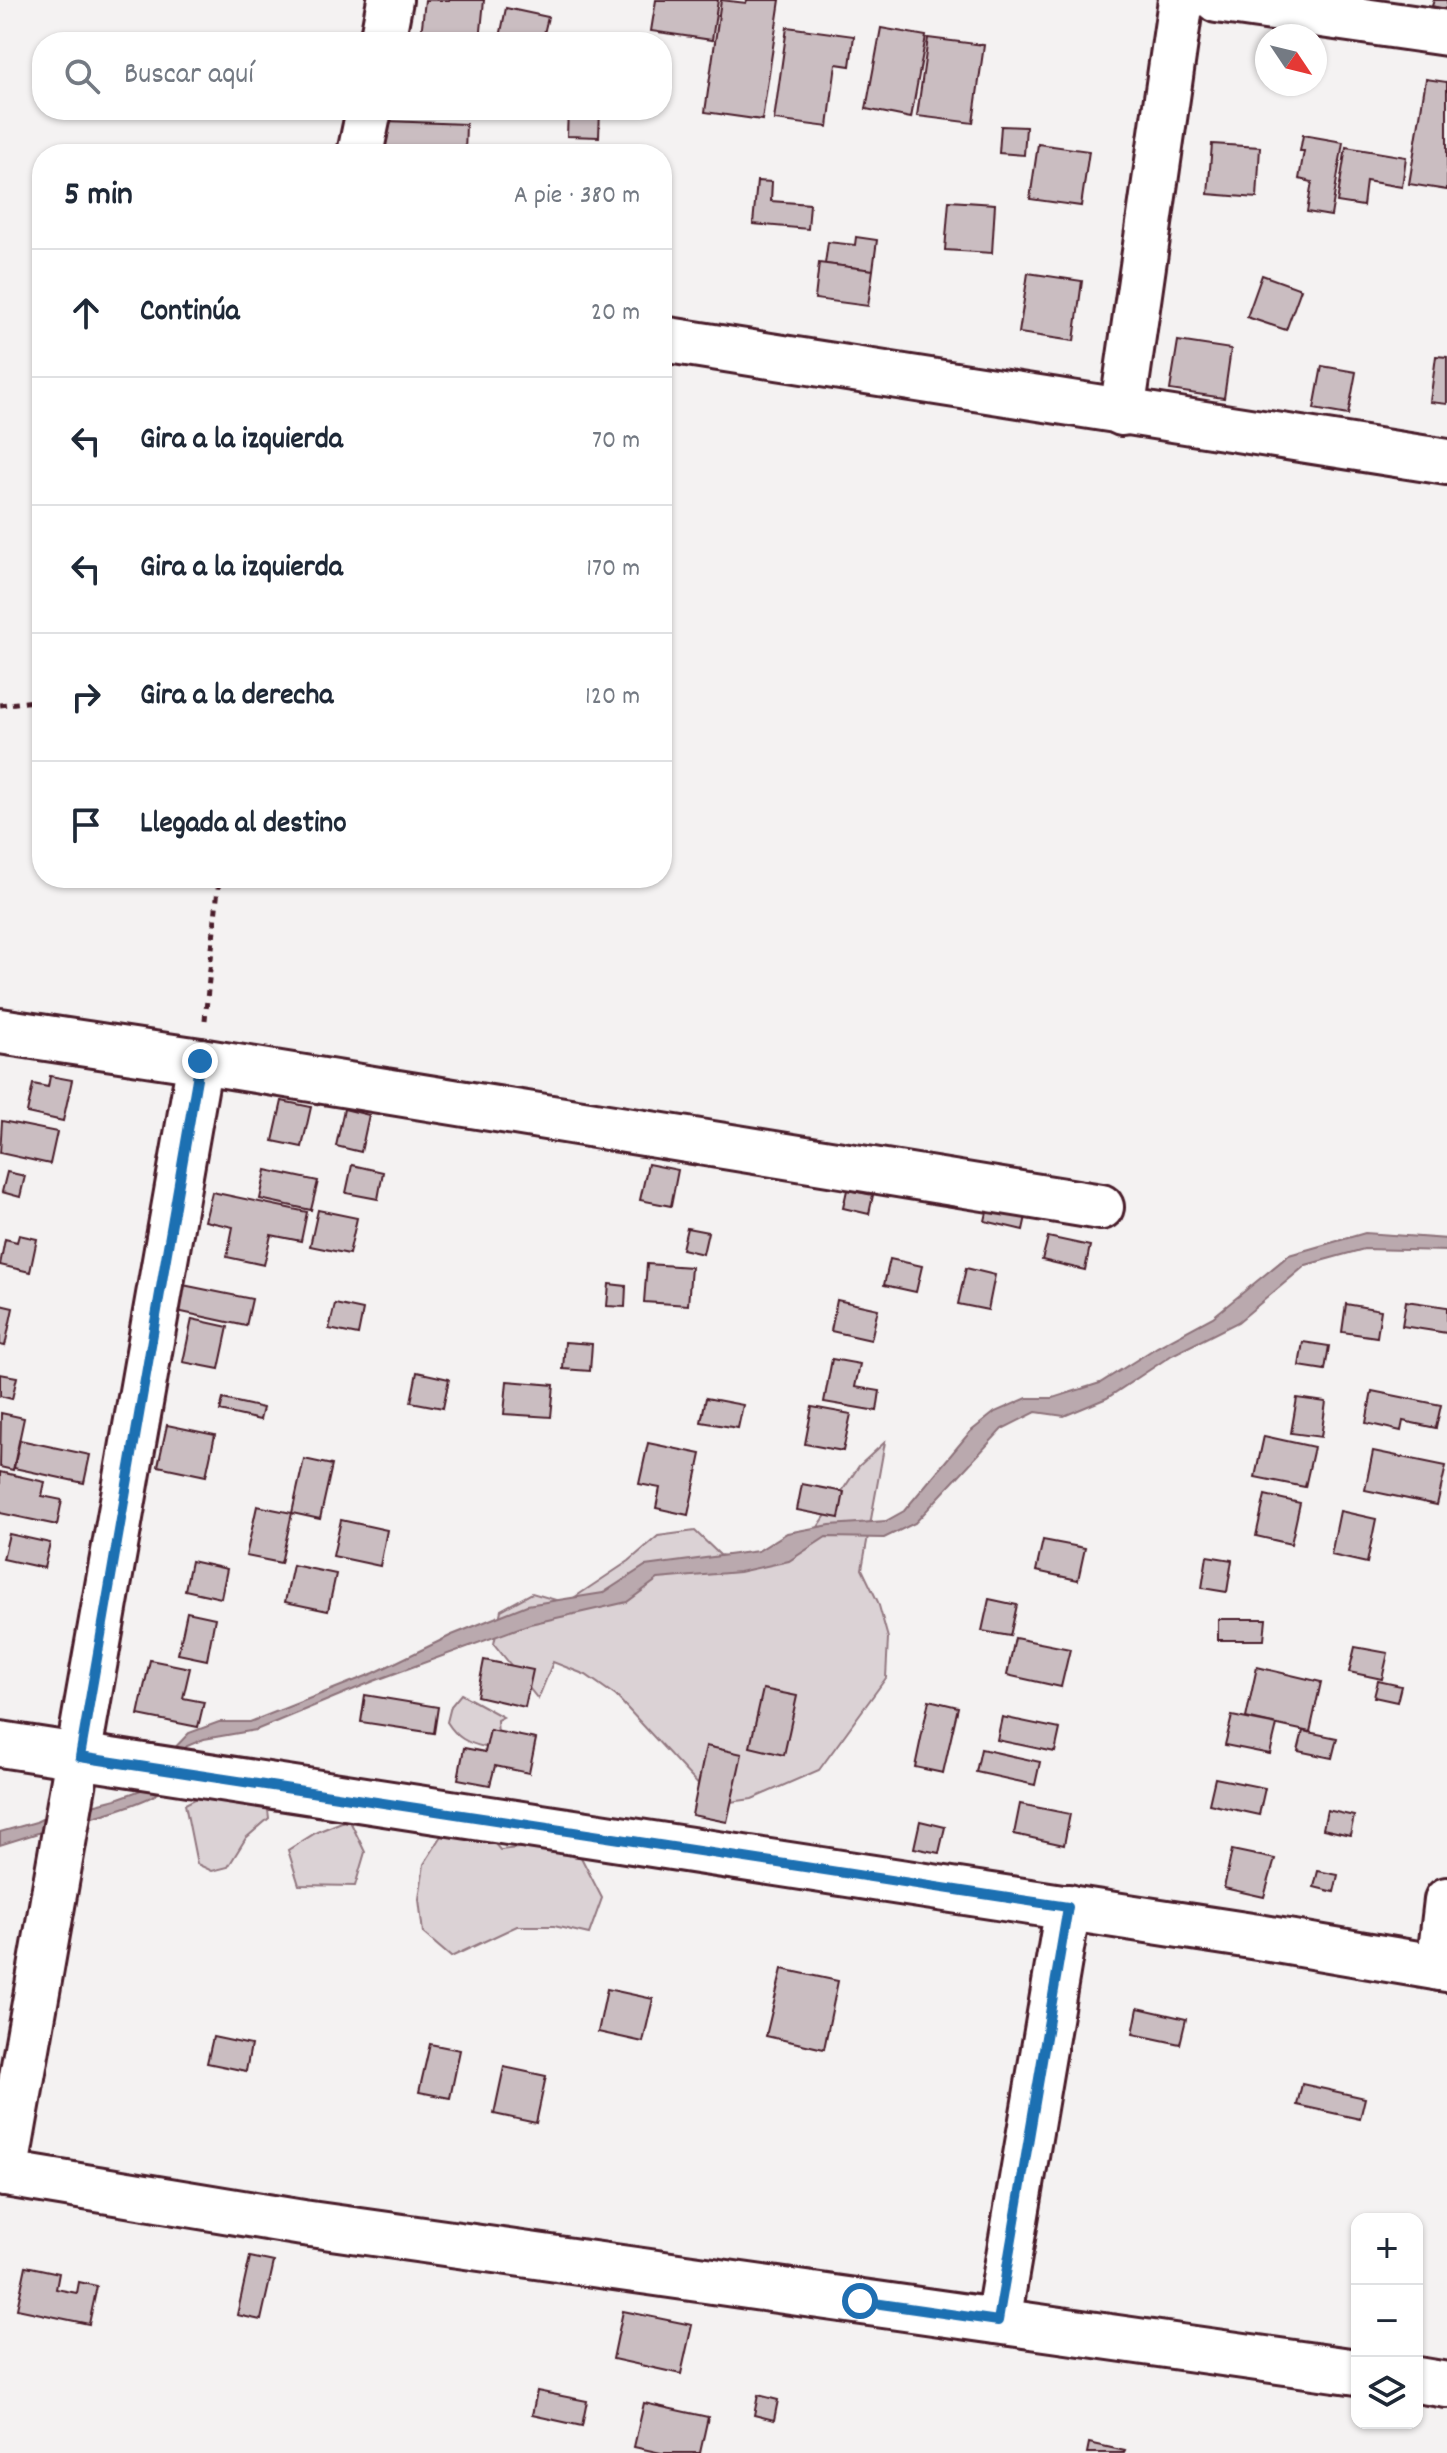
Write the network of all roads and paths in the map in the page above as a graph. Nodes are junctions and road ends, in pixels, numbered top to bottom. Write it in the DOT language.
graph roads {
  1 [pos="390,0"];
  2 [pos="1181,0"];
  3 [pos="1217,0"];
  4 [pos="384,32"];
  5 [pos="1447,33"];
  6 [pos="367,120"];
  7 [pos="362,144"];
  8 [pos="672,341"];
  9 [pos="1122,413"];
  10 [pos="1447,462"];
  11 [pos="32,701"];
  12 [pos="0,705"];
  13 [pos="218,888"];
  14 [pos="0,1031"];
  15 [pos="200,1061"];
  16 [pos="1101,1207"];
  17 [pos="0,1744"];
  18 [pos="80,1757"];
  19 [pos="1447,1900"];
  20 [pos="1068,1907"];
  21 [pos="1443,1969"];
  22 [pos="3,2174"];
  23 [pos="998,2321"];
  24 [pos="1351,2371"];
  25 [pos="1423,2381"];
  26 [pos="1447,2385"];
  1 -- 4 [label="street"];
  2 -- 9 [label="street"];
  3 -- 5 [label="street"];
  6 -- 7 [label="street"];
  8 -- 9 [label="street"];
  9 -- 10 [label="street"];
  11 -- 12 [label="path"];
  13 -- 15 [label="path"];
  14 -- 15 [label="street"];
  15 -- 16 [label="street"];
  15 -- 18 [label="street"];
  17 -- 18 [label="street"];
  18 -- 20 [label="street"];
  18 -- 22 [label="street"];
  19 -- 21 [label="street"];
  20 -- 21 [label="street"];
  20 -- 23 [label="street"];
  22 -- 23 [label="street"];
  23 -- 24 [label="street"];
  25 -- 26 [label="street"];
}
